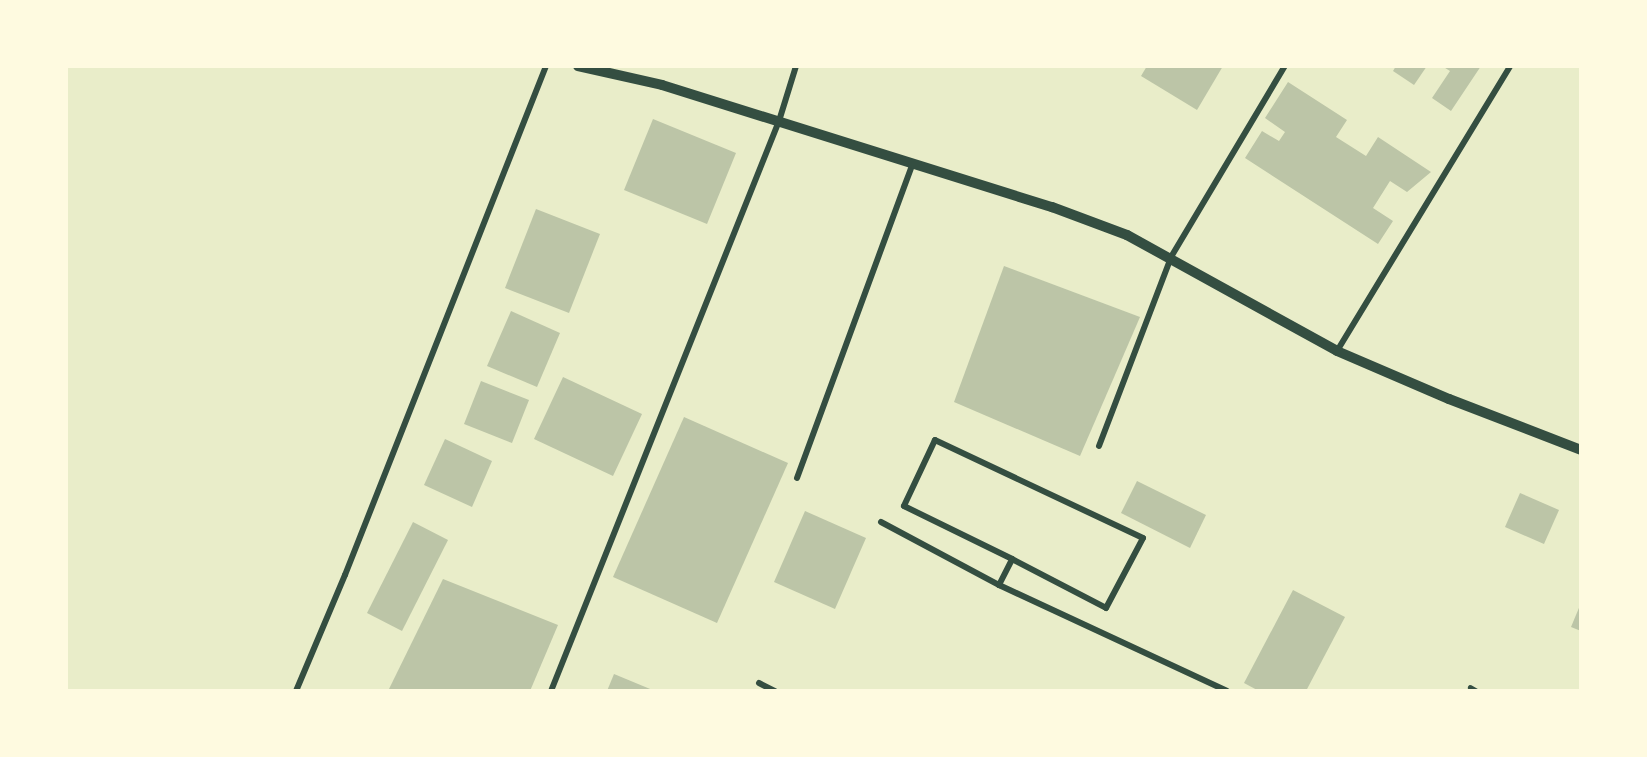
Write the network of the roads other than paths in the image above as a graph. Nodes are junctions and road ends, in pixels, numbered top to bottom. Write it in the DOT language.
graph roads {
  1 [pos="546,66"];
  2 [pos="582,66"];
  3 [pos="796,66"];
  4 [pos="1284,66"];
  5 [pos="1510,66"];
  6 [pos="779,121"];
  7 [pos="913,163"];
  8 [pos="1171,258"];
  9 [pos="1337,351"];
  10 [pos="1099,446"];
  11 [pos="1581,450"];
  12 [pos="797,478"];
  13 [pos="881,522"];
  14 [pos="1012,559"];
  15 [pos="999,585"];
  16 [pos="759,683"];
  17 [pos="1470,687"];
  18 [pos="296,691"];
  19 [pos="551,691"];
  20 [pos="776,691"];
  21 [pos="1227,691"];
  22 [pos="1477,691"];
  1 -- 18 [label="street"];
  2 -- 6 [label="street"];
  3 -- 6 [label="street"];
  4 -- 8 [label="street"];
  5 -- 9 [label="street"];
  6 -- 7 [label="street"];
  6 -- 19 [label="street"];
  7 -- 8 [label="street"];
  7 -- 12 [label="street"];
  8 -- 9 [label="street"];
  8 -- 10 [label="street"];
  9 -- 11 [label="street"];
  13 -- 15 [label="street"];
  14 -- 14 [label="street"];
  14 -- 15 [label="street"];
  15 -- 21 [label="street"];
  16 -- 20 [label="street"];
  17 -- 22 [label="lane"];
}
